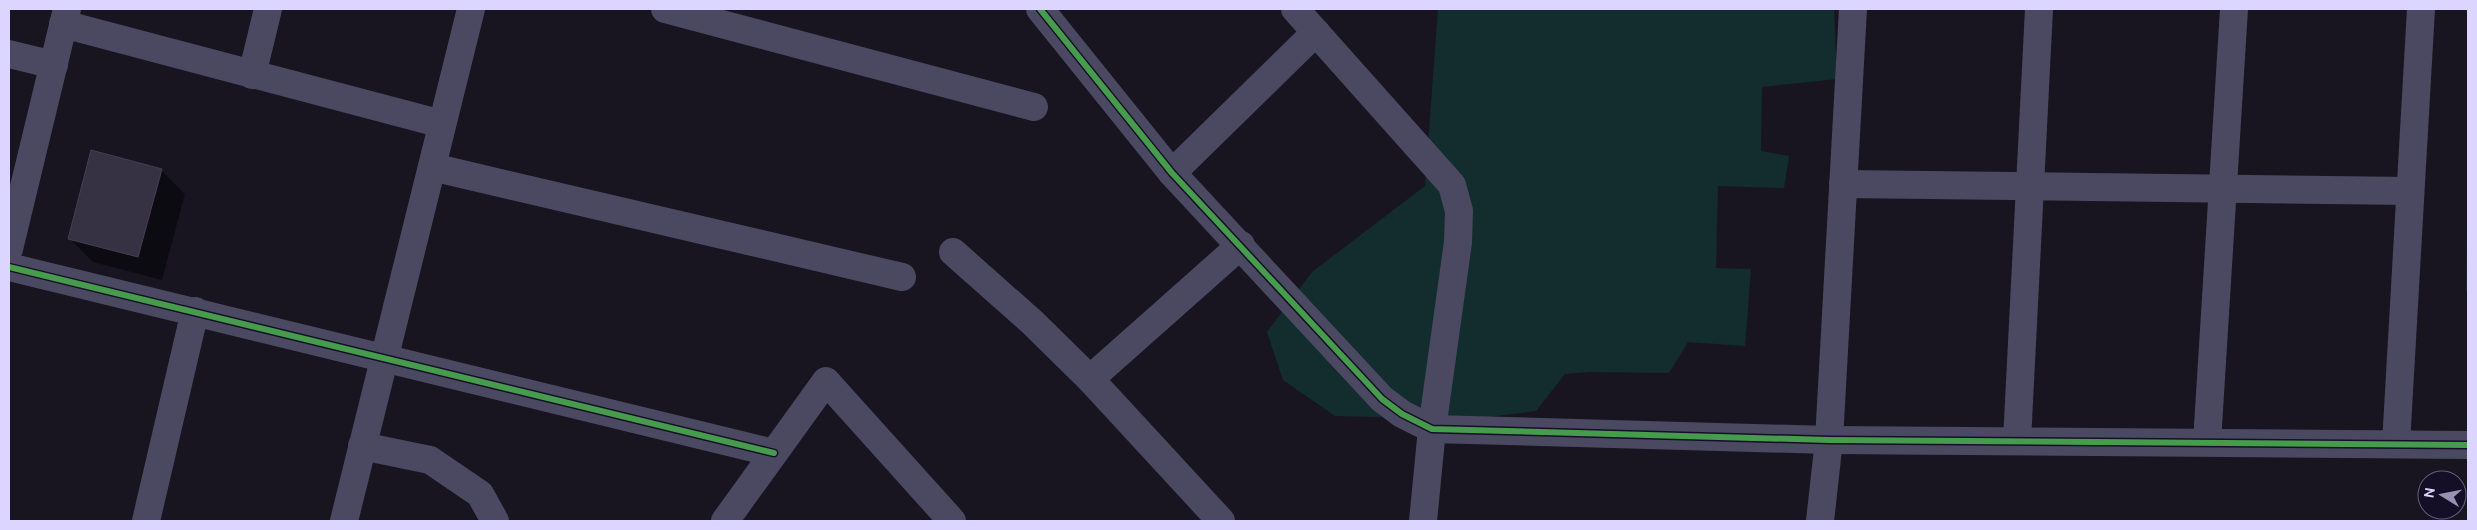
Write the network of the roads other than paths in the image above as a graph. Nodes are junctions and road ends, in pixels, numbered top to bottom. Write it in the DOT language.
graph roads {
  1 [pos="268,9"];
  2 [pos="471,9"];
  3 [pos="665,9"];
  4 [pos="1040,9"];
  5 [pos="1295,9"];
  6 [pos="1852,9"];
  7 [pos="2039,9"];
  8 [pos="2234,9"];
  9 [pos="2421,9"];
  10 [pos="65,16"];
  11 [pos="1316,32"];
  12 [pos="9,54"];
  13 [pos="54,65"];
  14 [pos="252,74"];
  15 [pos="1034,107"];
  16 [pos="442,124"];
  17 [pos="432,167"];
  18 [pos="1172,173"];
  19 [pos="1843,184"];
  20 [pos="2030,186"];
  21 [pos="2222,189"];
  22 [pos="2410,190"];
  23 [pos="1241,245"];
  24 [pos="9,249"];
  25 [pos="953,252"];
  26 [pos="9,267"];
  27 [pos="902,277"];
  28 [pos="195,312"];
  29 [pos="384,357"];
  30 [pos="1090,379"];
  31 [pos="1432,429"];
  32 [pos="1829,440"];
  33 [pos="2017,441"];
  34 [pos="2207,442"];
  35 [pos="2396,444"];
  36 [pos="2468,445"];
  37 [pos="362,446"];
  38 [pos="774,452"];
  39 [pos="1419,519"];
  40 [pos="146,521"];
  41 [pos="344,521"];
  42 [pos="495,521"];
  43 [pos="725,521"];
  44 [pos="952,521"];
  45 [pos="1221,521"];
  46 [pos="1820,521"];
  1 -- 14 [label="street"];
  2 -- 16 [label="street"];
  3 -- 15 [label="street"];
  4 -- 18 [label="street"];
  5 -- 11 [label="street"];
  6 -- 19 [label="street"];
  7 -- 20 [label="street"];
  8 -- 21 [label="street"];
  9 -- 22 [label="street"];
  10 -- 13 [label="street"];
  10 -- 14 [label="street"];
  11 -- 18 [label="street"];
  11 -- 31 [label="street"];
  12 -- 13 [label="street"];
  13 -- 24 [label="street"];
  14 -- 16 [label="street"];
  16 -- 17 [label="street"];
  17 -- 27 [label="street"];
  17 -- 29 [label="street"];
  18 -- 23 [label="street"];
  19 -- 20 [label="street"];
  19 -- 32 [label="street"];
  20 -- 21 [label="street"];
  20 -- 33 [label="street"];
  21 -- 22 [label="street"];
  21 -- 34 [label="street"];
  22 -- 35 [label="street"];
  23 -- 30 [label="street"];
  23 -- 31 [label="street"];
  25 -- 30 [label="street"];
  26 -- 28 [label="street"];
  28 -- 29 [label="street"];
  28 -- 40 [label="street"];
  29 -- 37 [label="street"];
  29 -- 38 [label="street"];
  30 -- 45 [label="street"];
  31 -- 32 [label="street"];
  31 -- 39 [label="street"];
  32 -- 33 [label="street"];
  32 -- 46 [label="street"];
  33 -- 34 [label="street"];
  34 -- 35 [label="street"];
  35 -- 36 [label="street"];
  37 -- 41 [label="street"];
  37 -- 42 [label="street"];
  38 -- 43 [label="street"];
  38 -- 44 [label="street"];
}
